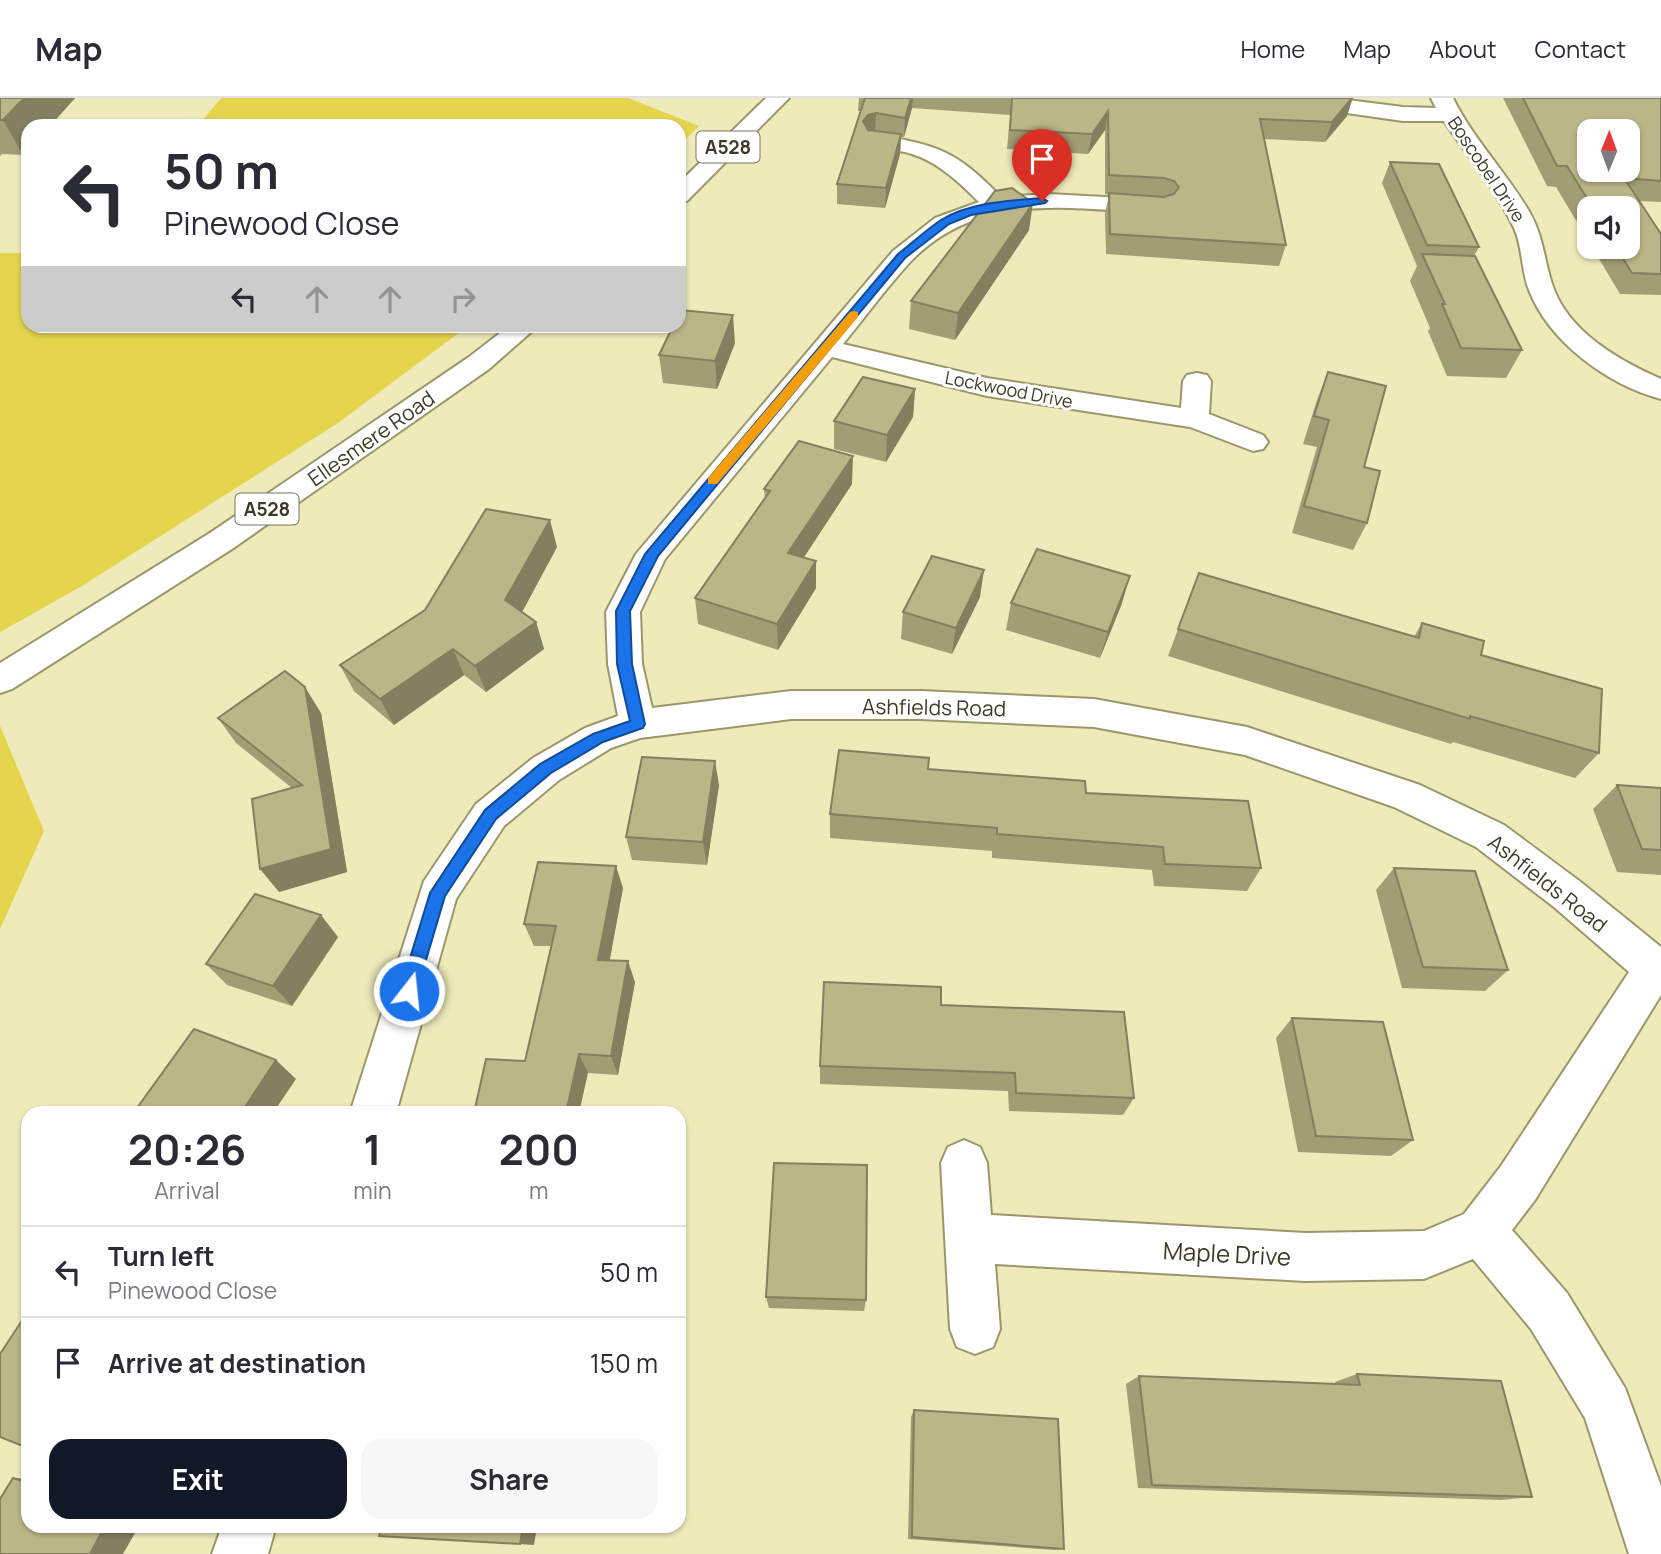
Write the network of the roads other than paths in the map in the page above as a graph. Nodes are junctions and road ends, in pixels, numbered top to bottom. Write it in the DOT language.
graph roads {
  1 [pos="778,98"];
  2 [pos="1284,98"];
  3 [pos="1446,107"];
  4 [pos="876,142"];
  5 [pos="686,189"];
  6 [pos="996,206"];
  7 [pos="1159,207"];
  8 [pos="516,333"];
  9 [pos="827,348"];
  10 [pos="1197,381"];
  11 [pos="1661,390"];
  12 [pos="1194,419"];
  13 [pos="1253,442"];
  14 [pos="0,680"];
  15 [pos="638,724"];
  16 [pos="1657,971"];
  17 [pos="375,1106"];
  18 [pos="964,1163"];
  19 [pos="1481,1231"];
  20 [pos="969,1238"];
  21 [pos="975,1329"];
  22 [pos="247,1533"];
  23 [pos="240,1554"];
  24 [pos="1657,1554"];
  1 -- 5 [label="street, A528"];
  2 -- 3 [label="street"];
  3 -- 11 [label="street, Boscobel Drive"];
  4 -- 6 [label="street"];
  6 -- 7 [label="street"];
  6 -- 9 [label="street"];
  8 -- 14 [label="street, Ellesmere Road / A528"];
  9 -- 12 [label="street, Lockwood Drive"];
  9 -- 15 [label="street"];
  10 -- 12 [label="street"];
  12 -- 13 [label="street, Lockwood Drive"];
  15 -- 16 [label="street, Ashfields Road"];
  15 -- 17 [label="street, Ashfields Road"];
  16 -- 19 [label="street, Maple Drive"];
  18 -- 20 [label="street"];
  19 -- 20 [label="street, Maple Drive"];
  19 -- 24 [label="street"];
  20 -- 21 [label="street"];
  22 -- 23 [label="street"];
}
